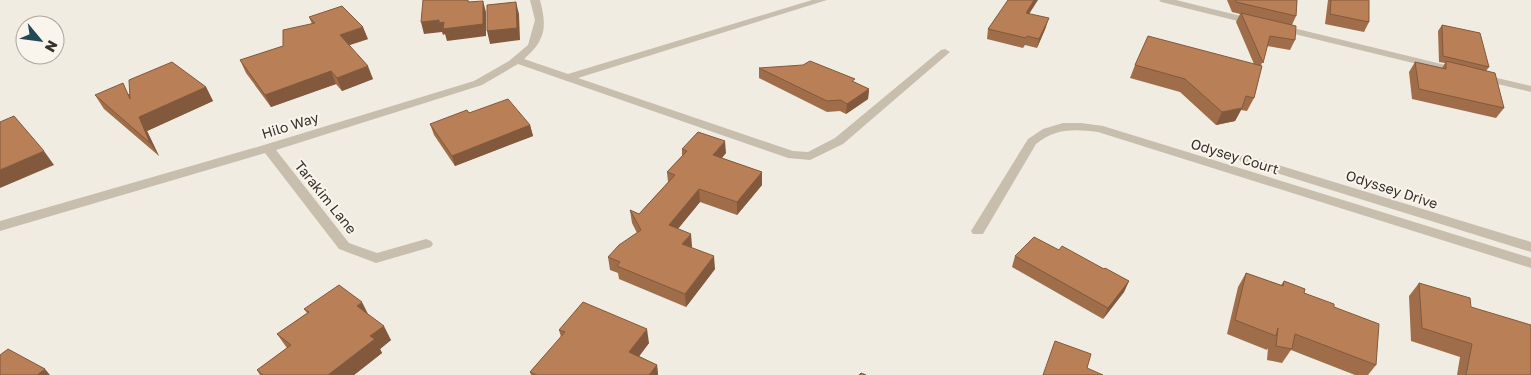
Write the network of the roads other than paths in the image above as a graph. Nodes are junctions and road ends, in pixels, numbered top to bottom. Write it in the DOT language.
graph roads {
  1 [pos="536,0"];
  2 [pos="822,0"];
  3 [pos="1164,0"];
  4 [pos="945,52"];
  5 [pos="516,60"];
  6 [pos="567,78"];
  7 [pos="1531,89"];
  8 [pos="268,148"];
  9 [pos="1245,158"];
  10 [pos="0,226"];
  11 [pos="978,231"];
  12 [pos="426,244"];
  13 [pos="1531,247"];
  14 [pos="1531,263"];
  1 -- 5 [label="street, Hilo Way"];
  2 -- 6 [label="street"];
  3 -- 7 [label="street"];
  4 -- 6 [label="street"];
  5 -- 6 [label="street"];
  5 -- 8 [label="street, Hilo Way"];
  8 -- 10 [label="street, Hilo Way"];
  8 -- 12 [label="street, Tarakim Lane"];
  9 -- 13 [label="street, Odyssey Drive"];
  11 -- 14 [label="street, Odysey Court"];
}
